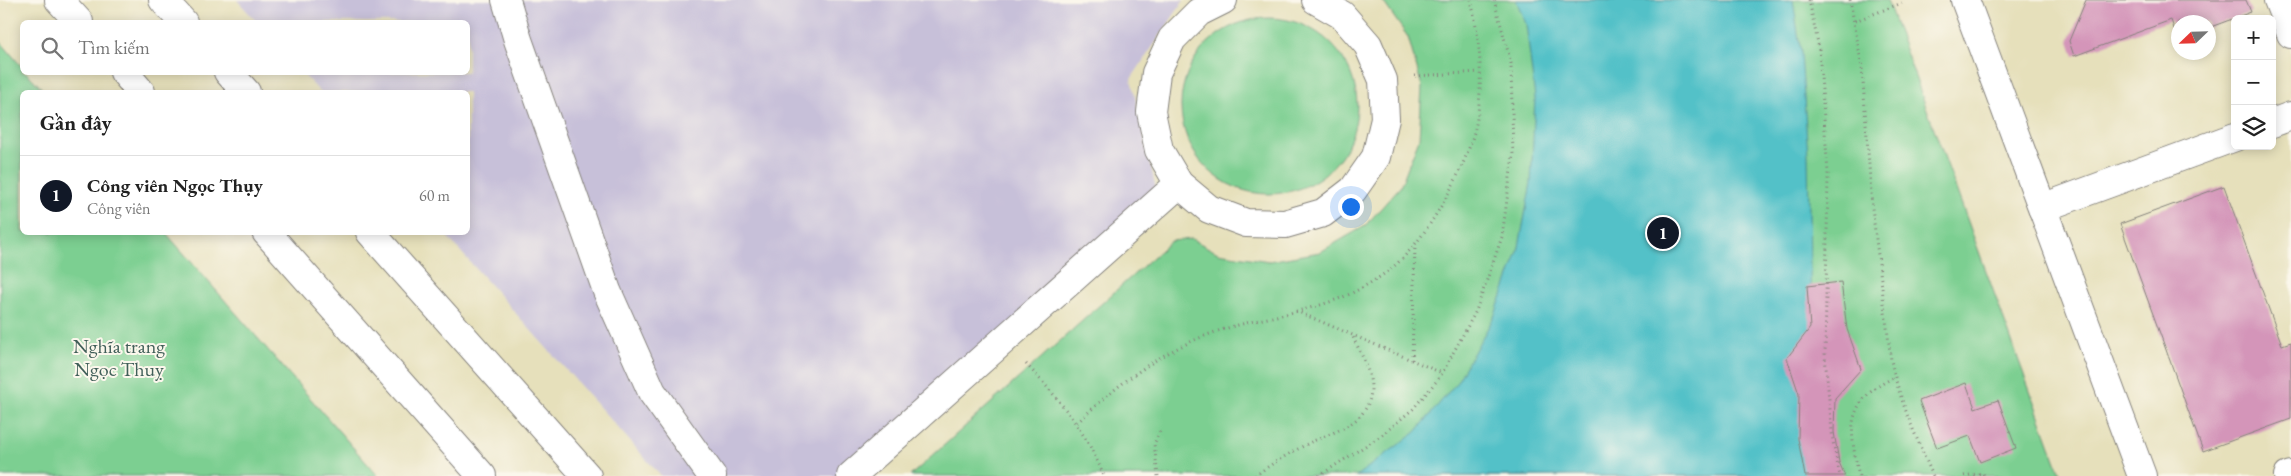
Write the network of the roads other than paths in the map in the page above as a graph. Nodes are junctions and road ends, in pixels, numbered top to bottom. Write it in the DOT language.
graph roads {
  1 [pos="59,0"];
  2 [pos="163,0"];
  3 [pos="506,0"];
  4 [pos="1223,0"];
  5 [pos="1316,0"];
  6 [pos="1965,0"];
  7 [pos="2278,0"];
  8 [pos="77,20"];
  9 [pos="181,20"];
  10 [pos="2291,34"];
  11 [pos="127,75"];
  12 [pos="231,75"];
  13 [pos="140,90"];
  14 [pos="244,90"];
  15 [pos="2291,116"];
  16 [pos="2276,122"];
  17 [pos="2231,138"];
  18 [pos="1179,184"];
  19 [pos="2042,208"];
  20 [pos="269,235"];
  21 [pos="373,235"];
  22 [pos="482,476"];
  23 [pos="587,476"];
  24 [pos="712,476"];
  25 [pos="851,476"];
  26 [pos="2142,476"];
  1 -- 8 [label="street"];
  2 -- 9 [label="street"];
  3 -- 24 [label="street"];
  4 -- 18 [label="street"];
  5 -- 18 [label="street"];
  6 -- 19 [label="street"];
  7 -- 10 [label="street"];
  11 -- 13 [label="street"];
  12 -- 14 [label="street"];
  15 -- 16 [label="street"];
  17 -- 19 [label="street"];
  18 -- 25 [label="street"];
  19 -- 26 [label="street"];
  20 -- 22 [label="street"];
  21 -- 23 [label="street"];
}
